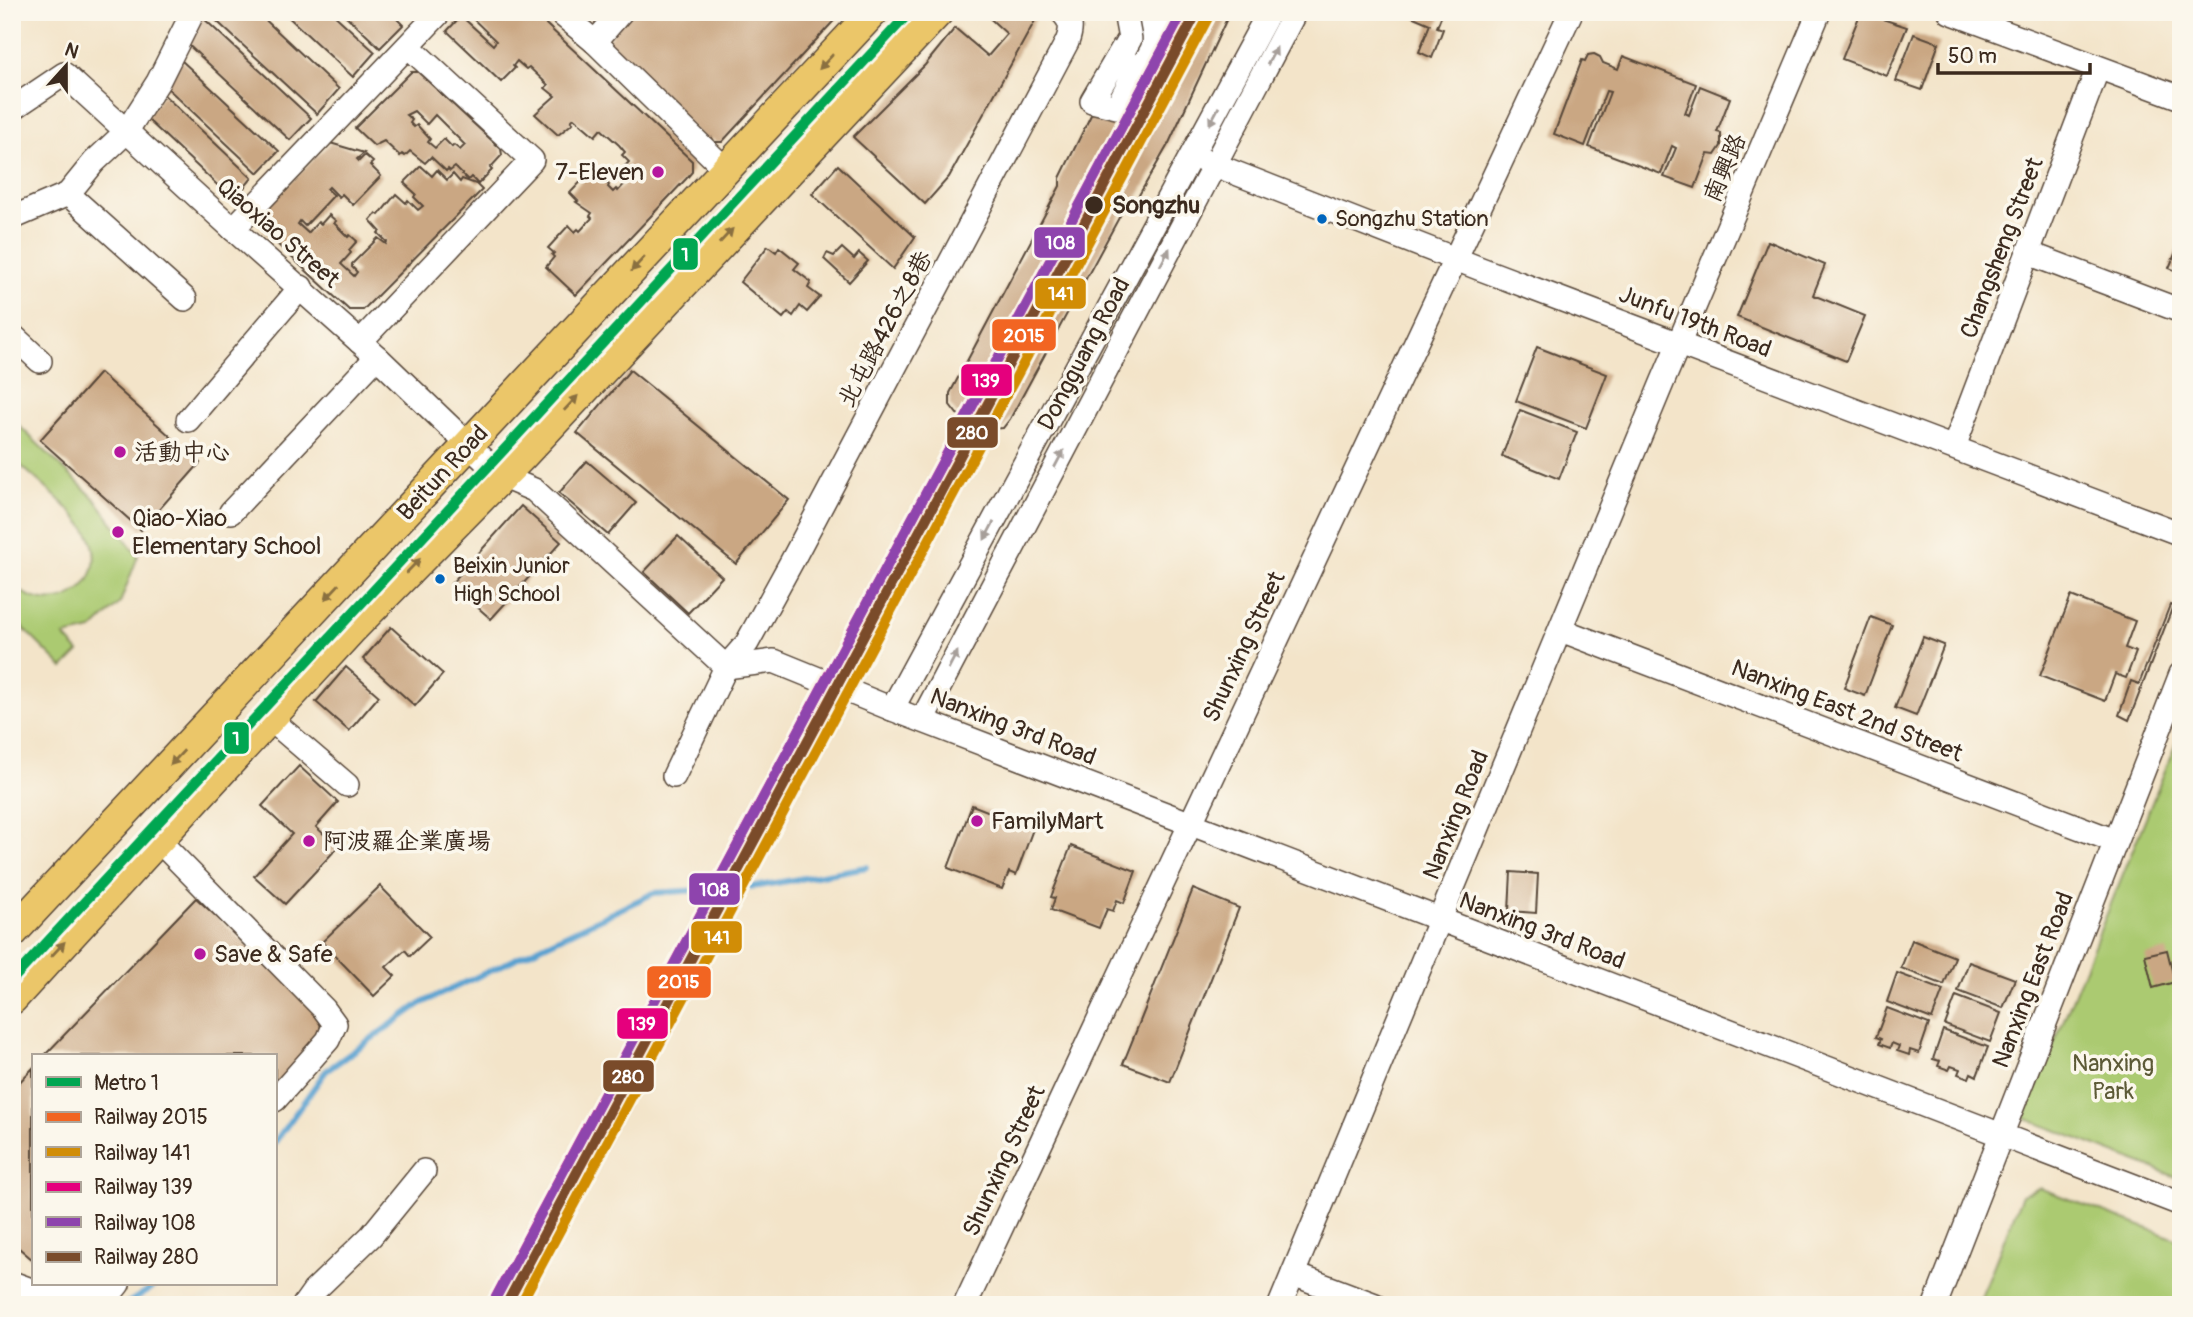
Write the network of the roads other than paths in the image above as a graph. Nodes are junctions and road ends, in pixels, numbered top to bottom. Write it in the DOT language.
graph roads {
  1 [pos="193,12"];
  2 [pos="440,12"];
  3 [pos="559,12"];
  4 [pos="621,12"];
  5 [pos="873,12"];
  6 [pos="938,12"];
  7 [pos="1062,12"];
  8 [pos="1125,12"];
  9 [pos="1144,12"];
  10 [pos="1166,12"];
  11 [pos="1269,12"];
  12 [pos="1295,12"];
  13 [pos="1571,12"];
  14 [pos="1819,12"];
  15 [pos="1950,12"];
  16 [pos="595,43"];
  17 [pos="1128,44"];
  18 [pos="408,46"];
  19 [pos="2098,68"];
  20 [pos="2181,98"];
  21 [pos="12,109"];
  22 [pos="126,132"];
  23 [pos="1203,160"];
  24 [pos="726,170"];
  25 [pos="68,194"];
  26 [pos="12,219"];
  27 [pos="233,229"];
  28 [pos="2028,253"];
  29 [pos="1454,258"];
  30 [pos="301,287"];
  31 [pos="185,299"];
  32 [pos="2181,311"];
  33 [pos="12,335"];
  34 [pos="1680,344"];
  35 [pos="369,349"];
  36 [pos="40,361"];
  37 [pos="188,420"];
  38 [pos="469,446"];
  39 [pos="1954,447"];
  40 [pos="500,476"];
  41 [pos="231,512"];
  42 [pos="2181,534"];
  43 [pos="1561,630"];
  44 [pos="726,667"];
  45 [pos="2181,674"];
  46 [pos="892,709"];
  47 [pos="270,719"];
  48 [pos="922,720"];
  49 [pos="674,776"];
  50 [pos="348,785"];
  51 [pos="1191,824"];
  52 [pos="158,840"];
  53 [pos="2115,841"];
  54 [pos="1441,920"];
  55 [pos="12,933"];
  56 [pos="12,999"];
  57 [pos="276,1099"];
  58 [pos="2002,1134"];
  59 [pos="424,1171"];
  60 [pos="2181,1204"];
  61 [pos="1293,1274"];
  62 [pos="12,1283"];
  63 [pos="116,1286"];
  64 [pos="304,1305"];
  65 [pos="965,1305"];
  66 [pos="1280,1305"];
  67 [pos="1374,1305"];
  68 [pos="1935,1305"];
  1 -- 22 [label="street"];
  2 -- 18 [label="street"];
  3 -- 16 [label="street"];
  4 -- 16 [label="street"];
  5 -- 24 [label="main road, Beitun Road, one-way"];
  40 -- 6 [label="main road, Beitun Road, one-way"];
  7 -- 44 [label="street, 北屯路426之8巷"];
  8 -- 17 [label="street, bridge"];
  9 -- 17 [label="street"];
  10 -- 17 [label="street"];
  11 -- 23 [label="street, Dongguang Road, one-way"];
  23 -- 12 [label="street, Dongguang Road, one-way"];
  13 -- 29 [label="street, Shunxing Street"];
  14 -- 34 [label="street, 南興路"];
  15 -- 19 [label="street"];
  16 -- 24 [label="street"];
  18 -- 27 [label="street"];
  18 -- 35 [label="street"];
  19 -- 20 [label="street"];
  19 -- 28 [label="street, Changsheng Street"];
  21 -- 22 [label="street, Qiaoxiao Street"];
  22 -- 25 [label="street"];
  22 -- 27 [label="street, Qiaoxiao Street"];
  23 -- 29 [label="street, Junfu 19th Road"];
  23 -- 46 [label="street, Dongguang Road, one-way"];
  48 -- 23 [label="street, Dongguang Road, one-way"];
  24 -- 38 [label="main road, Beitun Road, one-way"];
  25 -- 26 [label="street"];
  25 -- 31 [label="street"];
  27 -- 30 [label="street, Qiaoxiao Street"];
  28 -- 32 [label="street"];
  28 -- 39 [label="street, Changsheng Street"];
  29 -- 34 [label="street, Junfu 19th Road"];
  29 -- 51 [label="street, Shunxing Street"];
  30 -- 35 [label="street, Qiaoxiao Street"];
  30 -- 37 [label="street"];
  33 -- 36 [label="street"];
  34 -- 39 [label="street, Junfu 19th Road"];
  34 -- 43 [label="street, Nanxing Road"];
  35 -- 38 [label="street, Qiaoxiao Street"];
  35 -- 41 [label="street"];
  38 -- 40 [label="street, Qiaoxiao Street"];
  38 -- 55 [label="main road, Beitun Road, one-way"];
  39 -- 42 [label="street, Junfu 19th Road"];
  40 -- 44 [label="street"];
  47 -- 40 [label="main road, Beitun Road, one-way"];
  43 -- 53 [label="street, Nanxing East 2nd Street"];
  43 -- 54 [label="street, Nanxing Road"];
  44 -- 46 [label="street, Nanxing 3rd Road"];
  44 -- 49 [label="street, 北屯路426之8巷"];
  45 -- 53 [label="street, Nanxing East Road"];
  46 -- 48 [label="street, Nanxing 3rd Road"];
  47 -- 50 [label="street"];
  47 -- 52 [label="main road, Beitun Road"];
  48 -- 51 [label="street, Nanxing 3rd Road"];
  51 -- 54 [label="street, Nanxing 3rd Road"];
  51 -- 65 [label="street, Shunxing Street"];
  56 -- 52 [label="main road, Beitun Road, one-way"];
  52 -- 57 [label="street"];
  53 -- 58 [label="street, Nanxing East Road"];
  54 -- 58 [label="street, Nanxing 3rd Road"];
  54 -- 61 [label="street, Nanxing Road"];
  58 -- 60 [label="street, Nanxing 3rd Road"];
  58 -- 68 [label="street, Nanxing East Road"];
  59 -- 64 [label="street"];
  61 -- 66 [label="street, Nanxing Road"];
  61 -- 67 [label="street"];
  62 -- 63 [label="street"];
}
